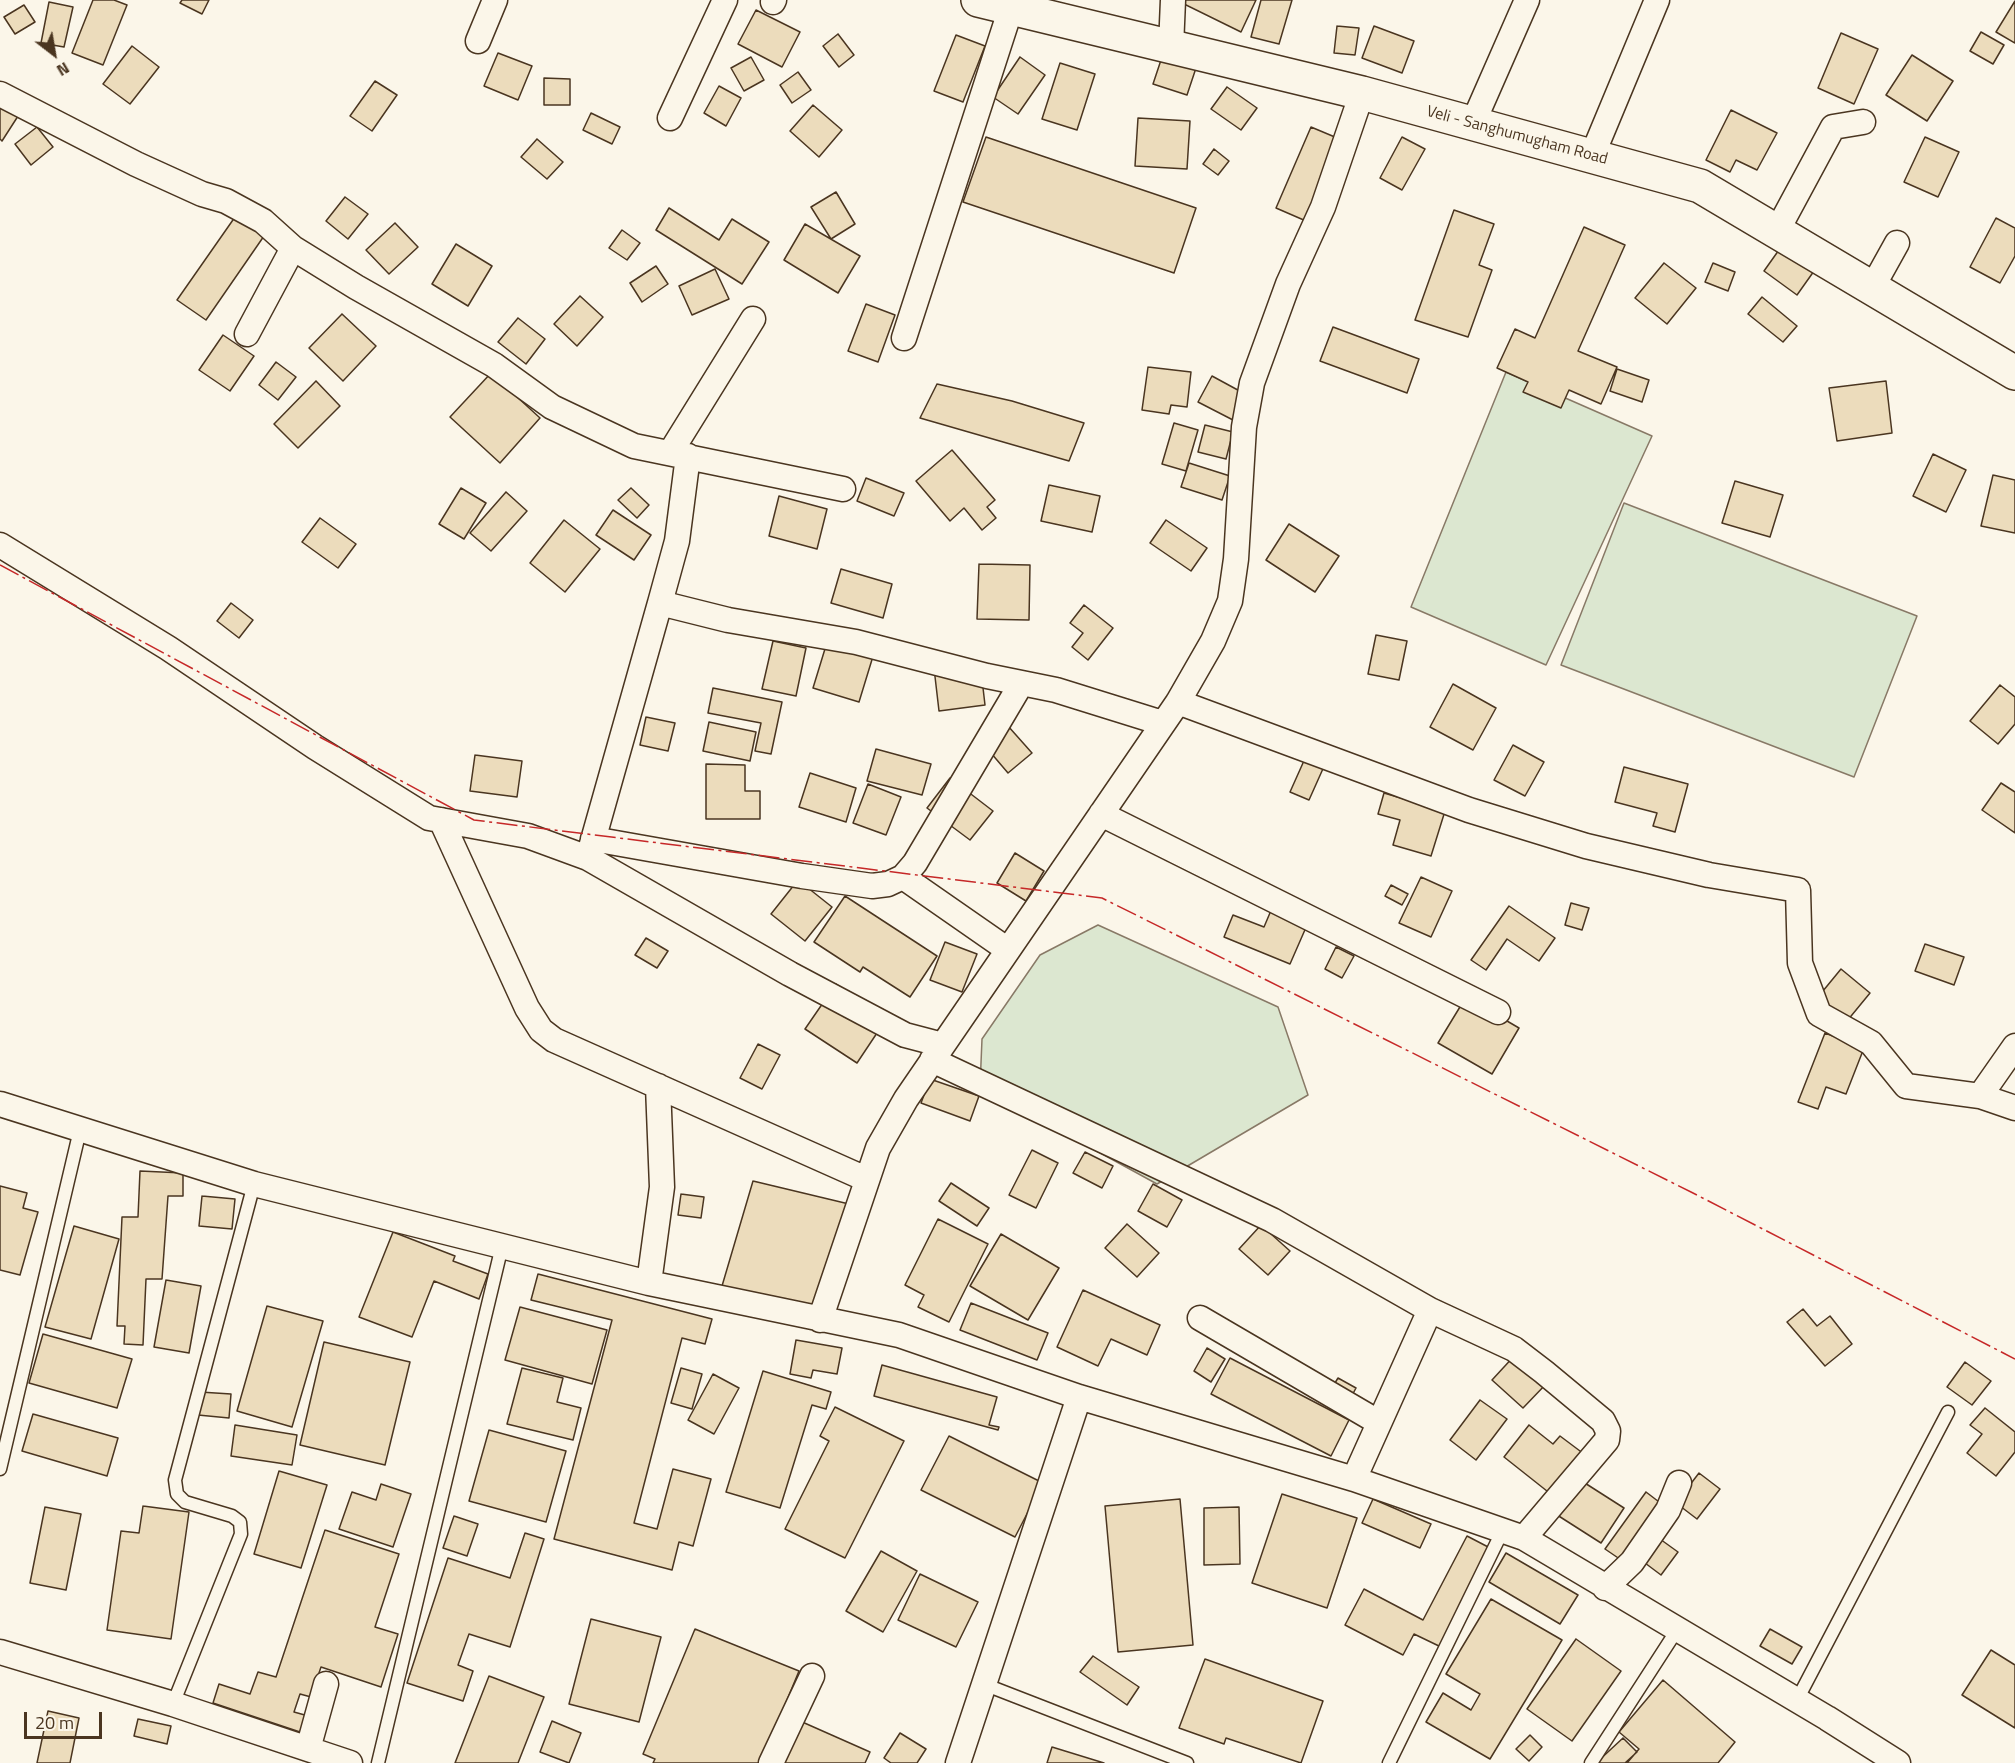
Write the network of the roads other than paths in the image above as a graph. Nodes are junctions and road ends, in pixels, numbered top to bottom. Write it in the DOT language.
graph roads {
  1 [pos="495,0"];
  2 [pos="725,0"];
  3 [pos="978,0"];
  4 [pos="1173,0"];
  5 [pos="1527,0"];
  6 [pos="1657,0"];
  7 [pos="1011,8"];
  8 [pos="478,41"];
  9 [pos="1171,46"];
  10 [pos="1362,93"];
  11 [pos="0,94"];
  12 [pos="670,118"];
  13 [pos="1863,122"];
  14 [pos="1473,123"];
  15 [pos="1592,156"];
  16 [pos="1777,231"];
  17 [pos="1897,243"];
  18 [pos="293,248"];
  19 [pos="1872,288"];
  20 [pos="753,319"];
  21 [pos="247,334"];
  22 [pos="904,338"];
  23 [pos="2015,373"];
  24 [pos="679,454"];
  25 [pos="843,489"];
  26 [pos="0,546"];
  27 [pos="660,603"];
  28 [pos="1021,684"];
  29 [pos="1178,702"];
  30 [pos="1162,723"];
  31 [pos="1101,814"];
  32 [pos="441,820"];
  33 [pos="591,849"];
  34 [pos="903,877"];
  35 [pos="1008,950"];
  36 [pos="1498,1012"];
  37 [pos="2015,1046"];
  38 [pos="938,1053"];
  39 [pos="658,1086"];
  40 [pos="1980,1096"];
  41 [pos="0,1104"];
  42 [pos="2015,1108"];
  43 [pos="80,1130"];
  44 [pos="866,1179"];
  45 [pos="254,1184"];
  46 [pos="501,1246"];
  47 [pos="649,1283"];
  48 [pos="1430,1310"];
  49 [pos="1200,1318"];
  50 [pos="820,1320"];
  51 [pos="1079,1397"];
  52 [pos="1948,1412"];
  53 [pos="1378,1422"];
  54 [pos="0,1469"];
  55 [pos="1354,1479"];
  56 [pos="1679,1483"];
  57 [pos="1513,1535"];
  58 [pos="1605,1588"];
  59 [pos="1677,1630"];
  60 [pos="0,1652"];
  61 [pos="812,1676"];
  62 [pos="326,1684"];
  63 [pos="986,1685"];
  64 [pos="1797,1700"];
  65 [pos="173,1704"];
  66 [pos="308,1749"];
  67 [pos="350,1763"];
  68 [pos="378,1763"];
  69 [pos="771,1763"];
  70 [pos="958,1763"];
  71 [pos="1187,1763"];
  72 [pos="1389,1763"];
  73 [pos="1591,1763"];
  74 [pos="1898,1763"];
  1 -- 8 [label="street"];
  2 -- 12 [label="street"];
  3 -- 7 [label="main road, Veli - Sanghumugham Road"];
  4 -- 9 [label="street"];
  5 -- 14 [label="street"];
  6 -- 15 [label="street"];
  7 -- 9 [label="main road, Veli - Sanghumugham Road"];
  7 -- 22 [label="street"];
  9 -- 10 [label="main road, Veli - Sanghumugham Road"];
  10 -- 14 [label="main road, Veli - Sanghumugham Road"];
  10 -- 29 [label="street"];
  11 -- 18 [label="street"];
  13 -- 16 [label="street"];
  14 -- 15 [label="main road, Veli - Sanghumugham Road"];
  15 -- 16 [label="main road, Veli - Sanghumugham Road"];
  16 -- 19 [label="main road, Veli - Sanghumugham Road"];
  17 -- 19 [label="street"];
  18 -- 21 [label="street"];
  18 -- 24 [label="street"];
  19 -- 23 [label="main road, Veli - Sanghumugham Road"];
  20 -- 24 [label="street"];
  24 -- 25 [label="street"];
  24 -- 27 [label="street"];
  26 -- 32 [label="street"];
  27 -- 28 [label="street"];
  27 -- 33 [label="street"];
  28 -- 30 [label="street"];
  28 -- 34 [label="street"];
  29 -- 30 [label="street"];
  29 -- 40 [label="street"];
  30 -- 31 [label="street"];
  31 -- 35 [label="street"];
  31 -- 36 [label="street"];
  32 -- 33 [label="street"];
  32 -- 39 [label="street"];
  33 -- 34 [label="street"];
  33 -- 38 [label="street"];
  34 -- 35 [label="street"];
  35 -- 38 [label="street"];
  37 -- 40 [label="street"];
  38 -- 44 [label="street"];
  38 -- 48 [label="street"];
  39 -- 44 [label="street"];
  39 -- 47 [label="street"];
  40 -- 42 [label="street"];
  41 -- 43 [label="street"];
  43 -- 45 [label="street"];
  43 -- 54 [label="lane"];
  44 -- 50 [label="street"];
  45 -- 46 [label="street"];
  45 -- 65 [label="lane"];
  46 -- 47 [label="street"];
  46 -- 68 [label="lane"];
  47 -- 50 [label="street"];
  48 -- 53 [label="street"];
  48 -- 57 [label="street"];
  49 -- 53 [label="street"];
  50 -- 51 [label="street"];
  51 -- 55 [label="street"];
  51 -- 63 [label="street"];
  52 -- 64 [label="lane"];
  53 -- 55 [label="street"];
  55 -- 57 [label="street"];
  56 -- 58 [label="street"];
  57 -- 58 [label="street"];
  57 -- 72 [label="lane"];
  58 -- 59 [label="street"];
  59 -- 64 [label="street"];
  59 -- 73 [label="lane"];
  60 -- 65 [label="street"];
  61 -- 69 [label="street"];
  62 -- 66 [label="street"];
  63 -- 70 [label="street"];
  63 -- 71 [label="lane"];
  64 -- 74 [label="street"];
  65 -- 66 [label="street"];
  66 -- 67 [label="street"];
}
